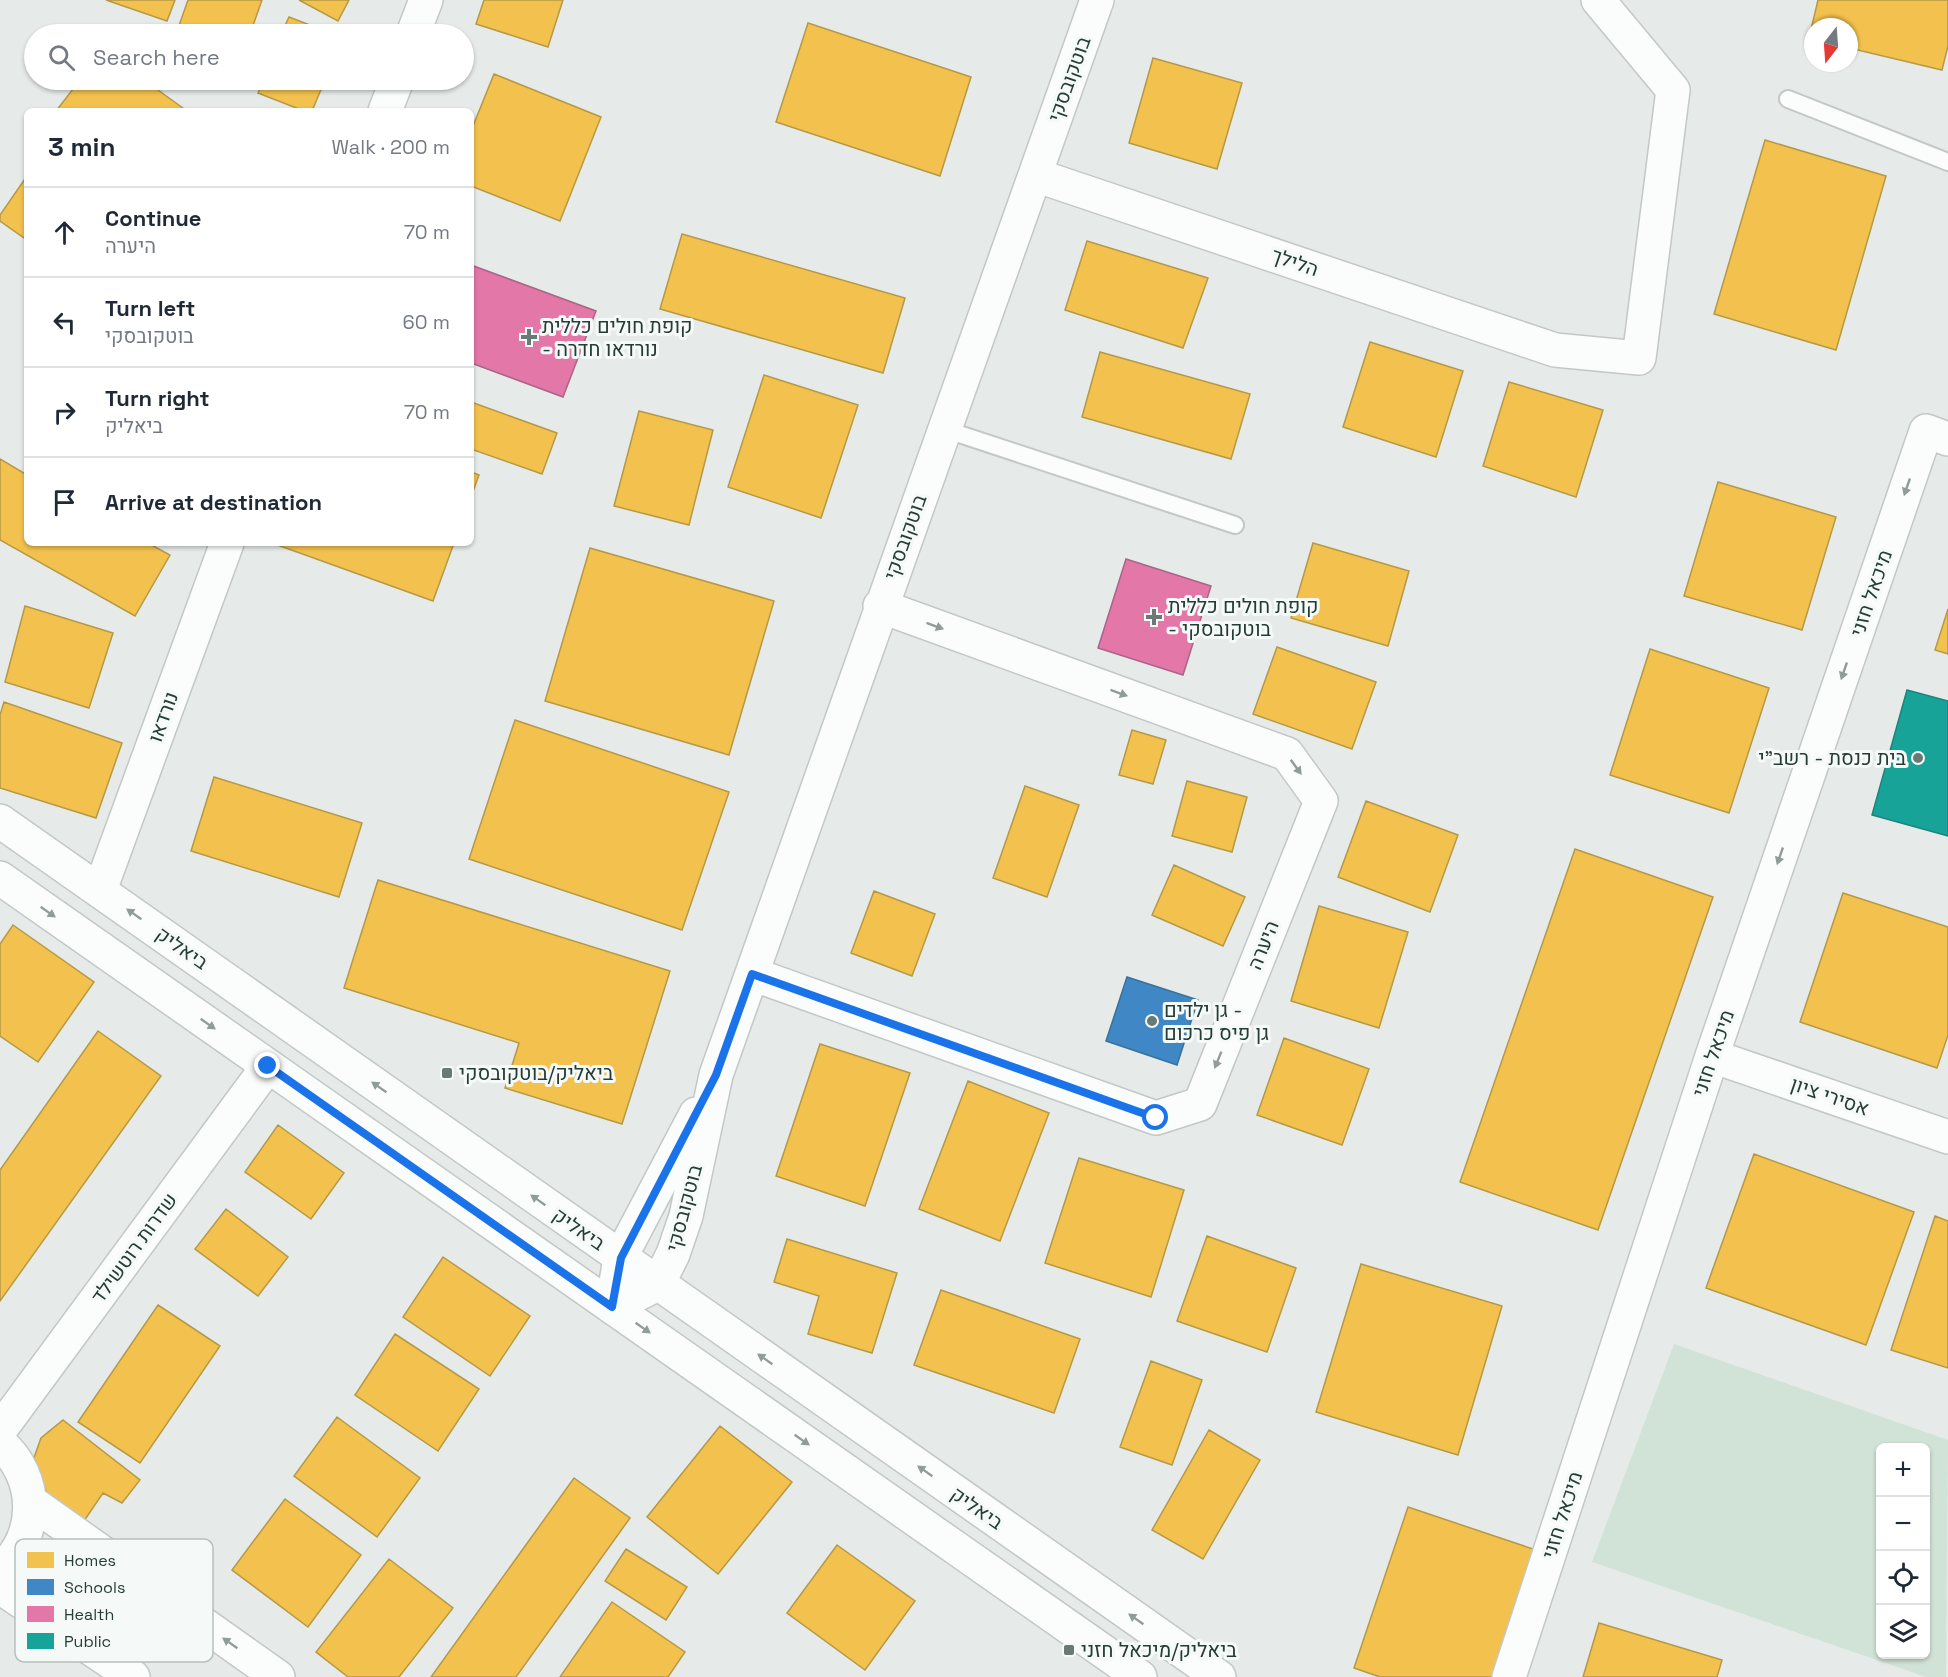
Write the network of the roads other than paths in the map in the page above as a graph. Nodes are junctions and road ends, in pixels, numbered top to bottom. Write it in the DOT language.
graph roads {
  1 [pos="426,0"];
  2 [pos="1097,0"];
  3 [pos="1598,0"];
  4 [pos="417,24"];
  5 [pos="393,90"];
  6 [pos="1788,99"];
  7 [pos="386,108"];
  8 [pos="1948,162"];
  9 [pos="1035,175"];
  10 [pos="944,429"];
  11 [pos="1937,435"];
  12 [pos="1235,525"];
  13 [pos="226,546"];
  14 [pos="880,606"];
  15 [pos="0,820"];
  16 [pos="0,878"];
  17 [pos="100,890"];
  18 [pos="752,974"];
  19 [pos="1712,1056"];
  20 [pos="268,1066"];
  21 [pos="716,1075"];
  22 [pos="1948,1137"];
  23 [pos="621,1258"];
  24 [pos="658,1284"];
  25 [pos="612,1307"];
  26 [pos="0,1430"];
  27 [pos="0,1443"];
  28 [pos="31,1502"];
  29 [pos="24,1539"];
  30 [pos="83,1539"];
  31 [pos="15,1554"];
  32 [pos="0,1570"];
  33 [pos="0,1587"];
  34 [pos="15,1597"];
  35 [pos="213,1631"];
  36 [pos="111,1662"];
  37 [pos="133,1677"];
  38 [pos="278,1677"];
  39 [pos="1140,1677"];
  40 [pos="1219,1677"];
  41 [pos="1509,1677"];
  1 -- 4 [label="street"];
  2 -- 9 [label="street, בוטקובסקי"];
  3 -- 9 [label="street, הלילך"];
  5 -- 7 [label="street"];
  6 -- 8 [label="lane"];
  9 -- 10 [label="street, בוטקובסקי"];
  10 -- 12 [label="lane"];
  10 -- 14 [label="street, בוטקובסקי"];
  11 -- 19 [label="street, מיכאל חזני, one-way"];
  13 -- 17 [label="street, נורדאו"];
  14 -- 18 [label="street, בוטקובסקי"];
  14 -- 18 [label="street, היערה, one-way"];
  15 -- 17 [label="street, ביאליק"];
  16 -- 20 [label="street, one-way"];
  23 -- 17 [label="street, ביאליק, one-way"];
  18 -- 21 [label="street, בוטקובסקי"];
  19 -- 22 [label="street, אסירי ציון"];
  19 -- 41 [label="street, מיכאל חזני"];
  20 -- 25 [label="street"];
  20 -- 26 [label="street, שדרות רוטשילד"];
  21 -- 23 [label="street, בוטקובסקי"];
  21 -- 24 [label="street, בוטקובסקי"];
  23 -- 24 [label="street, ביאליק"];
  23 -- 25 [label="street, בוטקובסקי"];
  24 -- 25 [label="street"];
  40 -- 24 [label="street, ביאליק, one-way"];
  25 -- 39 [label="street, one-way"];
  27 -- 28 [label="street"];
  28 -- 29 [label="street"];
  30 -- 28 [label="street, one-way"];
  31 -- 32 [label="street"];
  33 -- 34 [label="street"];
  38 -- 35 [label="street, one-way"];
  36 -- 37 [label="street"];
}
